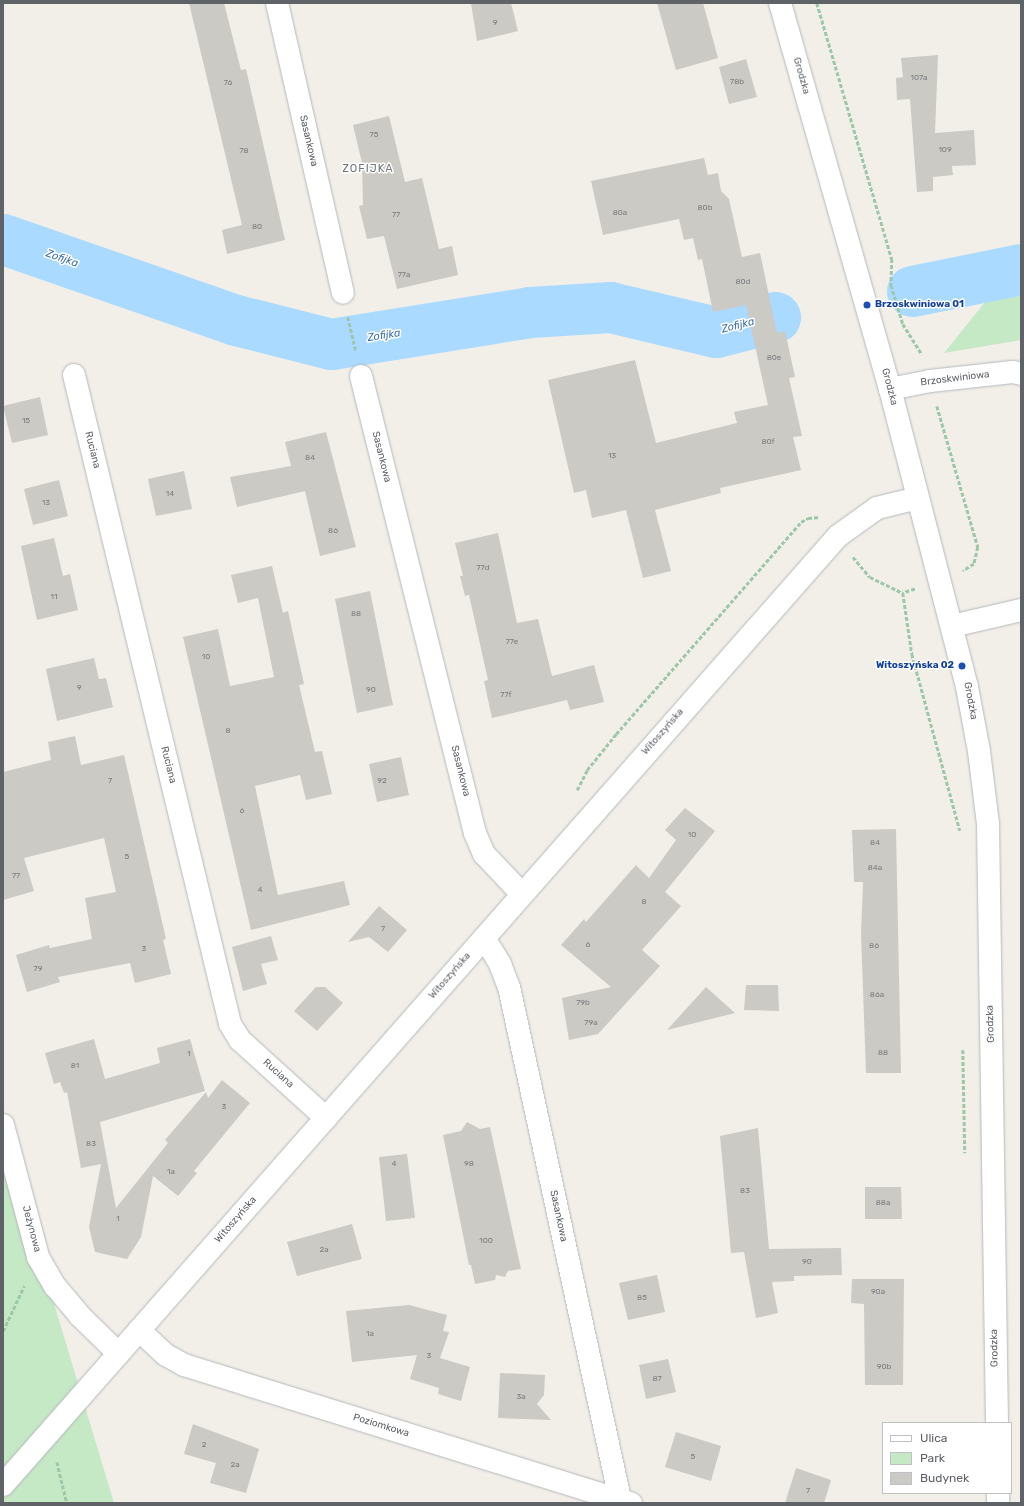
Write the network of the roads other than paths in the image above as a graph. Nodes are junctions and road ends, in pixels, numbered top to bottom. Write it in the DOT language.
graph roads {
  1 [pos="277,3"];
  2 [pos="780,3"];
  3 [pos="343,293"];
  4 [pos="1021,374"];
  5 [pos="74,375"];
  6 [pos="361,376"];
  7 [pos="890,389"];
  8 [pos="918,498"];
  9 [pos="1021,610"];
  10 [pos="952,626"];
  11 [pos="522,894"];
  12 [pos="484,938"];
  13 [pos="326,1118"];
  14 [pos="3,1125"];
  15 [pos="140,1330"];
  16 [pos="119,1354"];
  17 [pos="996,1422"];
  18 [pos="3,1485"];
  19 [pos="626,1501"];
  1 -- 3 [label="street, Sasankowa"];
  2 -- 7 [label="street, Grodzka"];
  4 -- 7 [label="street, Brzoskwiniowa"];
  5 -- 13 [label="street, Ruciana"];
  6 -- 11 [label="street, Sasankowa"];
  7 -- 8 [label="street, Grodzka"];
  8 -- 10 [label="street, Grodzka"];
  8 -- 11 [label="street, Witoszyńska"];
  9 -- 10 [label="street"];
  10 -- 17 [label="street, Grodzka"];
  11 -- 12 [label="street, Witoszyńska"];
  12 -- 13 [label="street, Witoszyńska"];
  12 -- 19 [label="street, Sasankowa"];
  13 -- 15 [label="street, Witoszyńska"];
  14 -- 16 [label="street, Jeżynowa"];
  15 -- 16 [label="street, Witoszyńska"];
  15 -- 19 [label="street, Poziomkowa"];
  16 -- 18 [label="street, Witoszyńska"];
}
